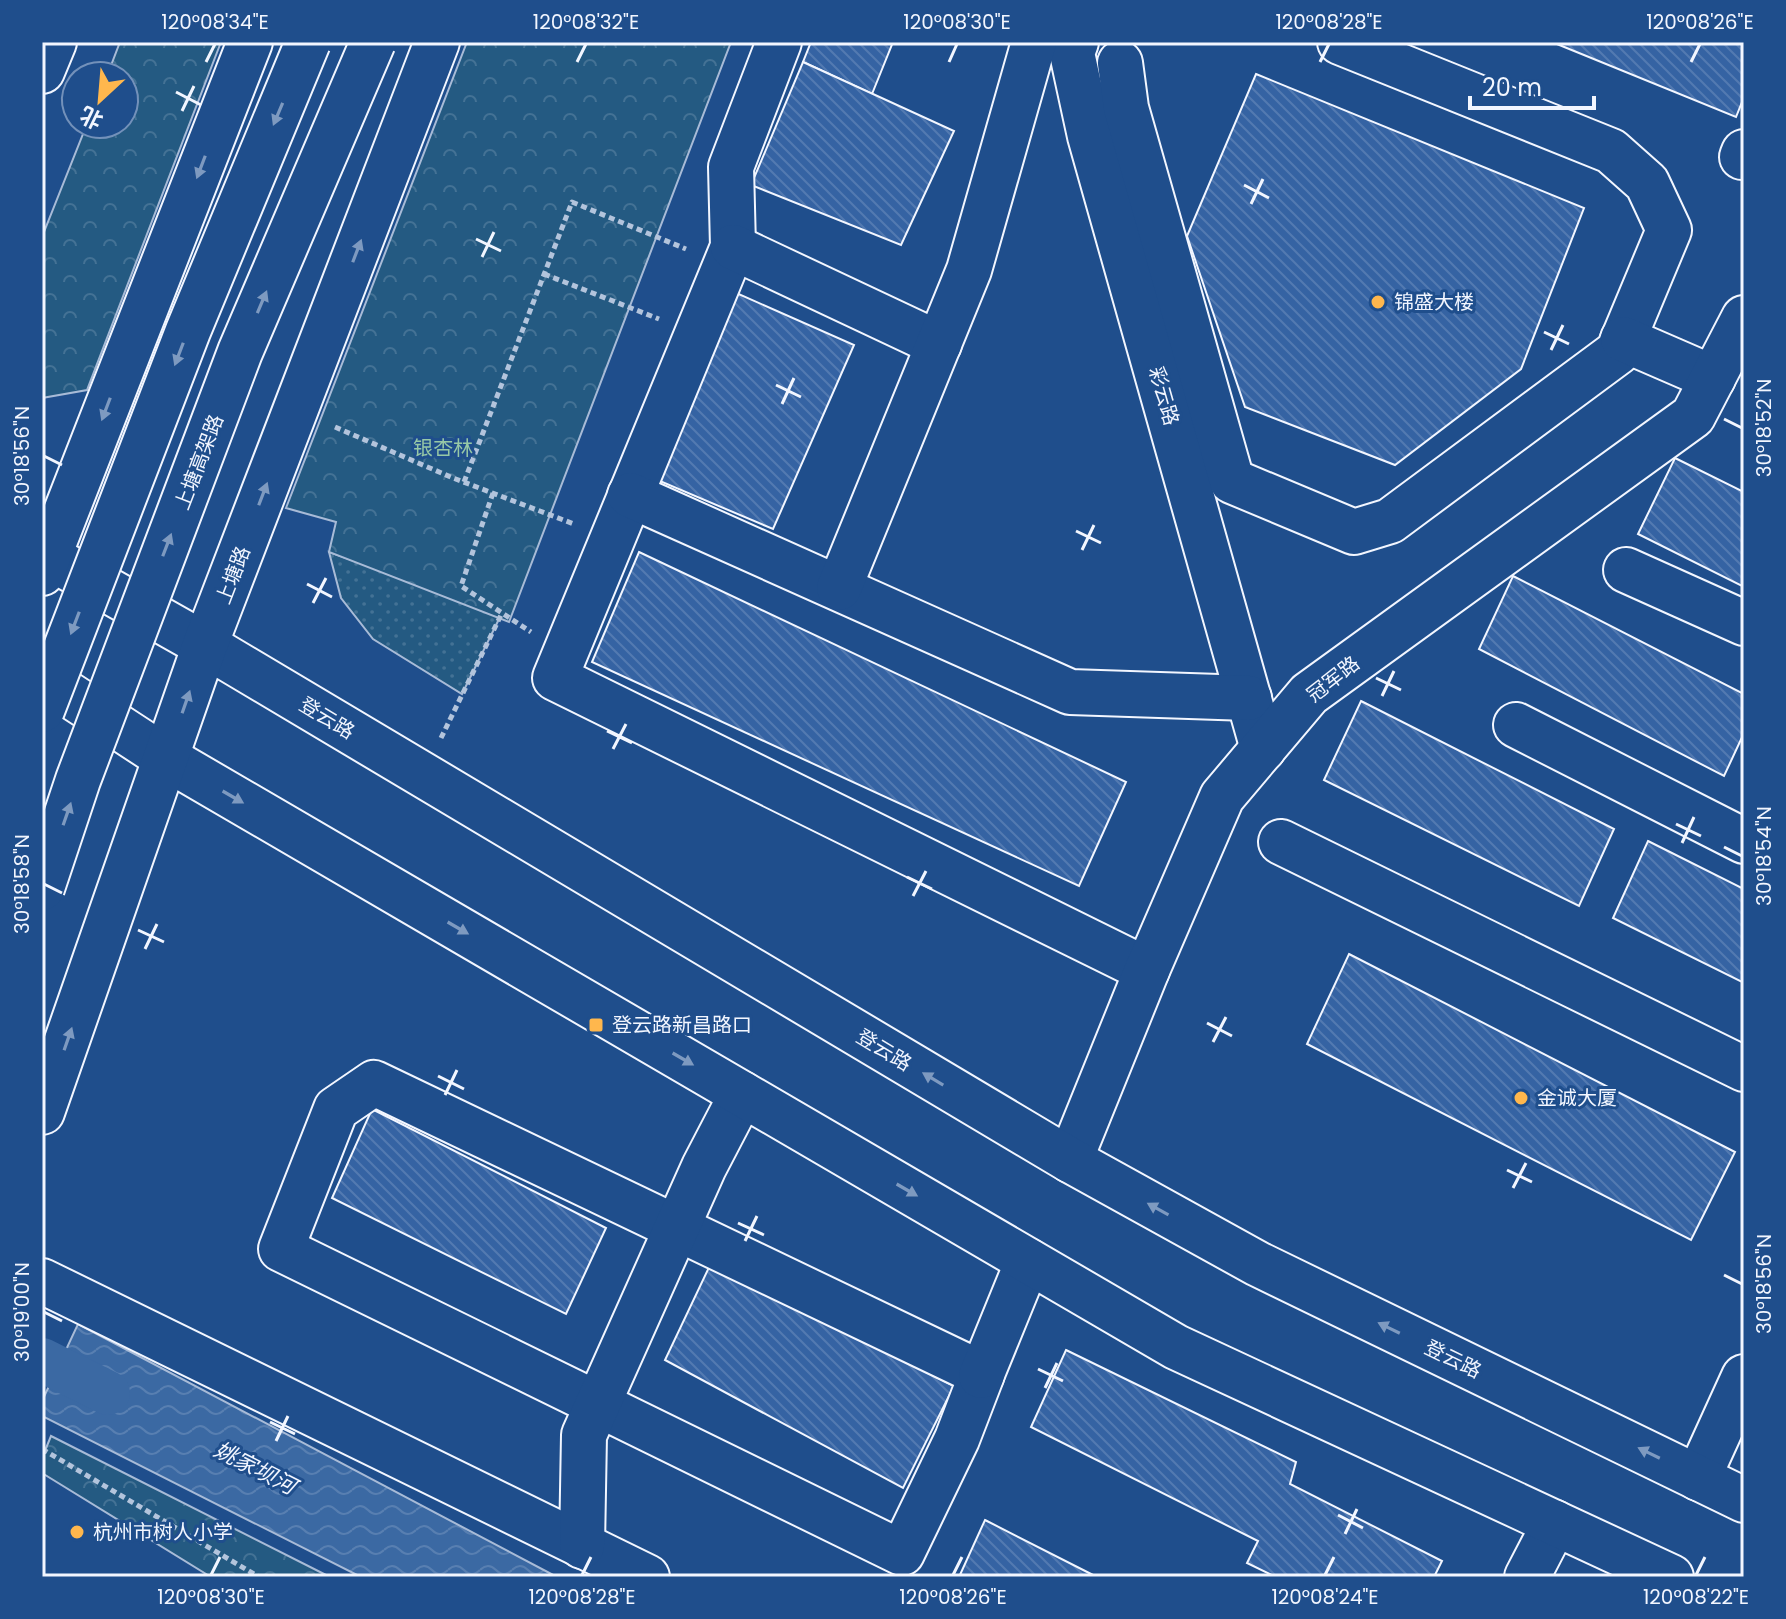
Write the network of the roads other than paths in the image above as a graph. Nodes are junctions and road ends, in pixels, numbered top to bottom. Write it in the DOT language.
graph roads {
  1 [pos="54,42"];
  2 [pos="250,42"];
  3 [pos="308,42"];
  4 [pos="373,42"];
  5 [pos="437,42"];
  6 [pos="779,42"];
  7 [pos="1340,42"];
  8 [pos="1056,45"];
  9 [pos="1124,52"];
  10 [pos="42,71"];
  11 [pos="729,256"];
  12 [pos="1744,318"];
  13 [pos="1623,339"];
  14 [pos="939,344"];
  15 [pos="1713,378"];
  16 [pos="630,495"];
  17 [pos="44,561"];
  18 [pos="1626,570"];
  19 [pos="839,588"];
  20 [pos="1744,623"];
  21 [pos="205,645"];
  22 [pos="42,677"];
  23 [pos="1249,698"];
  24 [pos="42,710"];
  25 [pos="1516,725"];
  26 [pos="1263,749"];
  27 [pos="166,758"];
  28 [pos="1744,841"];
  29 [pos="1281,842"];
  30 [pos="42,888"];
  31 [pos="1147,970"];
  32 [pos="1744,1069"];
  33 [pos="742,1094"];
  34 [pos="42,1112"];
  35 [pos="1070,1160"];
  36 [pos="676,1229"];
  37 [pos="1028,1261"];
  38 [pos="42,1281"];
  39 [pos="981,1376"];
  40 [pos="1744,1377"];
  41 [pos="597,1405"];
  42 [pos="1698,1478"];
  43 [pos="1744,1500"];
  44 [pos="1555,1523"];
  45 [pos="582,1546"];
  46 [pos="647,1577"];
  47 [pos="1527,1577"];
  48 [pos="1671,1577"];
  1 -- 10 [label="main road"];
  2 -- 17 [label="main road, one-way"];
  3 -- 24 [label="main road, one-way, bridge"];
  30 -- 4 [label="main road, 上塘高架路, one-way, bridge"];
  21 -- 5 [label="main road, 上塘路, one-way"];
  6 -- 11 [label="main road"];
  7 -- 13 [label="main road"];
  8 -- 9 [label="main road"];
  8 -- 14 [label="main road"];
  8 -- 23 [label="main road, 彩云路"];
  9 -- 13 [label="main road"];
  11 -- 14 [label="main road"];
  11 -- 16 [label="main road"];
  12 -- 15 [label="main road, 冠军路"];
  13 -- 15 [label="main road"];
  14 -- 19 [label="main road"];
  15 -- 26 [label="main road, 冠军路"];
  16 -- 19 [label="main road"];
  16 -- 31 [label="main road"];
  17 -- 21 [label="main road, 登云路"];
  18 -- 20 [label="main road"];
  19 -- 23 [label="main road"];
  27 -- 21 [label="main road, 上塘路, one-way"];
  35 -- 21 [label="main road, 登云路, one-way"];
  22 -- 27 [label="main road"];
  23 -- 26 [label="main road, 彩云路"];
  25 -- 28 [label="main road"];
  26 -- 31 [label="main road, 冠军路"];
  27 -- 33 [label="main road, one-way"];
  34 -- 27 [label="main road, 上塘路, one-way"];
  29 -- 32 [label="main road"];
  31 -- 35 [label="main road, 冠军路"];
  33 -- 36 [label="main road"];
  33 -- 37 [label="main road, one-way"];
  42 -- 35 [label="main road, 登云路, one-way"];
  36 -- 39 [label="main road"];
  36 -- 41 [label="main road"];
  36 -- 41 [label="main road"];
  37 -- 39 [label="main road"];
  37 -- 44 [label="main road"];
  38 -- 45 [label="main road"];
  39 -- 41 [label="main road"];
  40 -- 42 [label="main road"];
  41 -- 45 [label="main road"];
  42 -- 43 [label="main road, 登云路"];
  44 -- 47 [label="main road"];
  44 -- 48 [label="main road"];
  45 -- 46 [label="main road"];
}
